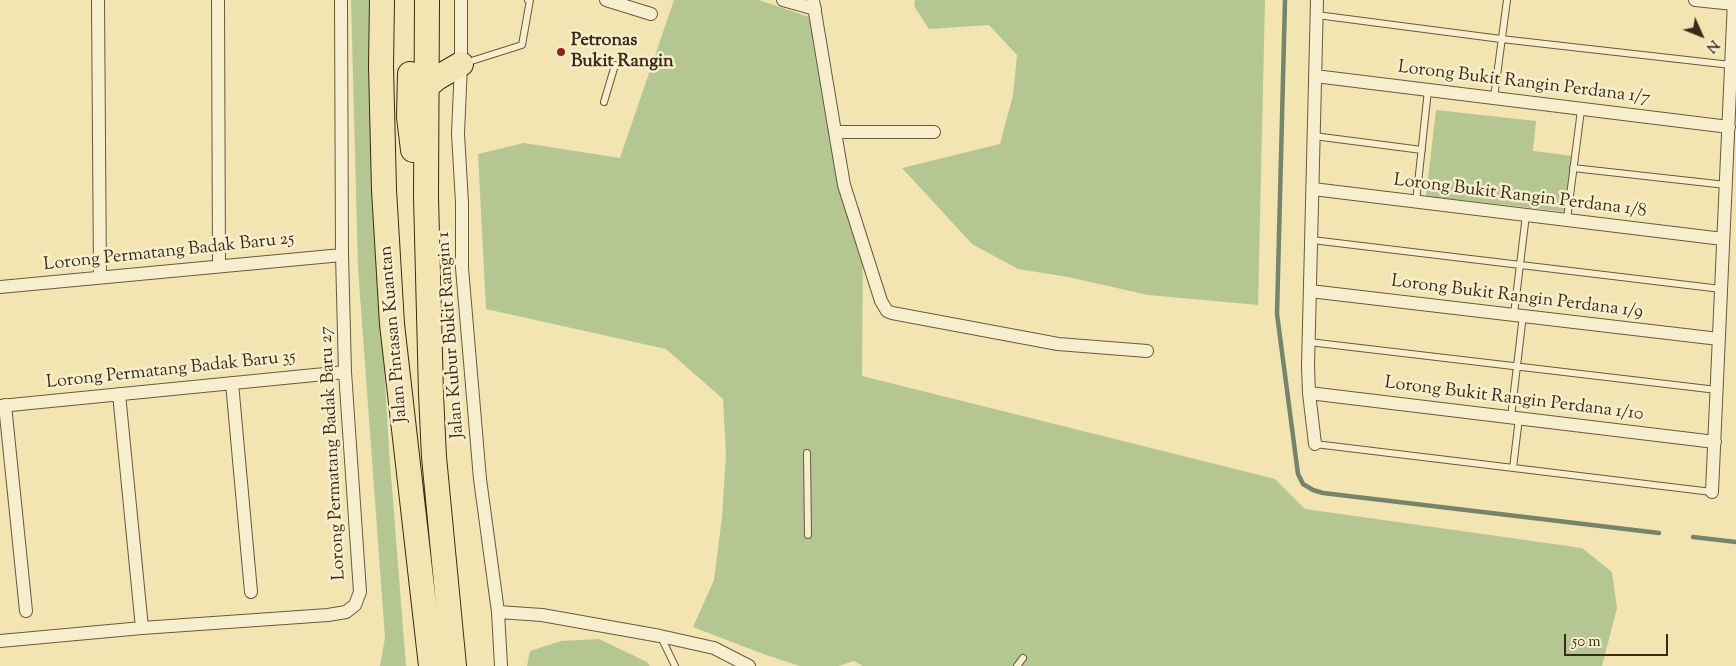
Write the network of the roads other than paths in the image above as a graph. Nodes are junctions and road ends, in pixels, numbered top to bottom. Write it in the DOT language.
graph roads {
  1 [pos="98,0"];
  2 [pos="218,0"];
  3 [pos="341,0"];
  4 [pos="382,0"];
  5 [pos="412,0"];
  6 [pos="427,0"];
  7 [pos="461,0"];
  8 [pos="528,0"];
  9 [pos="606,0"];
  10 [pos="783,0"];
  11 [pos="1317,0"];
  12 [pos="1507,0"];
  13 [pos="1696,0"];
  14 [pos="1734,2"];
  15 [pos="814,5"];
  16 [pos="651,14"];
  17 [pos="1317,15"];
  18 [pos="1501,38"];
  19 [pos="461,64"];
  20 [pos="615,65"];
  21 [pos="1731,65"];
  22 [pos="1315,76"];
  23 [pos="426,87"];
  24 [pos="1428,90"];
  25 [pos="1494,98"];
  26 [pos="604,102"];
  27 [pos="1581,110"];
  28 [pos="1728,127"];
  29 [pos="835,132"];
  30 [pos="934,132"];
  31 [pos="1314,136"];
  32 [pos="1422,150"];
  33 [pos="1573,168"];
  34 [pos="1726,185"];
  35 [pos="1313,189"];
  36 [pos="426,196"];
  37 [pos="1416,202"];
  38 [pos="1526,215"];
  39 [pos="1567,219"];
  40 [pos="1723,239"];
  41 [pos="1312,240"];
  42 [pos="342,255"];
  43 [pos="1520,264"];
  44 [pos="219,266"];
  45 [pos="100,277"];
  46 [pos="0,287"];
  47 [pos="1721,289"];
  48 [pos="1310,291"];
  49 [pos="1518,315"];
  50 [pos="1719,339"];
  51 [pos="1309,342"];
  52 [pos="1147,351"];
  53 [pos="1518,366"];
  54 [pos="345,372"];
  55 [pos="232,383"];
  56 [pos="1717,390"];
  57 [pos="1309,393"];
  58 [pos="118,394"];
  59 [pos="2,406"];
  60 [pos="1515,417"];
  61 [pos="1715,442"];
  62 [pos="1315,444"];
  63 [pos="807,453"];
  64 [pos="1513,468"];
  65 [pos="1712,492"];
  66 [pos="808,535"];
  67 [pos="251,592"];
  68 [pos="26,611"];
  69 [pos="498,612"];
  70 [pos="142,628"];
  71 [pos="660,636"];
  72 [pos="0,641"];
  73 [pos="1023,658"];
  74 [pos="431,666"];
  75 [pos="454,666"];
  76 [pos="501,666"];
  77 [pos="675,666"];
  78 [pos="749,666"];
  79 [pos="1017,666"];
  1 -- 45 [label="street"];
  2 -- 44 [label="street"];
  3 -- 42 [label="street, Lorong Permatang Badak Baru 27"];
  4 -- 74 [label="highway, Jalan Pintasan Kuantan"];
  5 -- 36 [label="highway"];
  6 -- 23 [label="highway, Jalan Pintasan Kuantan"];
  7 -- 19 [label="street, Jalan Kubur Bukit Rangin 1"];
  8 -- 19 [label="lane"];
  9 -- 16 [label="street"];
  10 -- 15 [label="street"];
  11 -- 17 [label="street"];
  12 -- 18 [label="lane"];
  13 -- 14 [label="street"];
  14 -- 21 [label="street"];
  15 -- 29 [label="street"];
  17 -- 18 [label="lane"];
  17 -- 22 [label="street"];
  18 -- 21 [label="lane"];
  18 -- 25 [label="lane"];
  19 -- 23 [label="highway"];
  19 -- 69 [label="street, Jalan Kubur Bukit Rangin 1"];
  20 -- 26 [label="lane"];
  21 -- 28 [label="street"];
  22 -- 24 [label="street, Lorong Bukit Rangin Perdana 1/7"];
  22 -- 31 [label="street"];
  23 -- 36 [label="highway, Jalan Pintasan Kuantan"];
  24 -- 25 [label="street, Lorong Bukit Rangin Perdana 1/7"];
  24 -- 32 [label="lane"];
  25 -- 27 [label="street, Lorong Bukit Rangin Perdana 1/7"];
  27 -- 28 [label="street, Lorong Bukit Rangin Perdana 1/7"];
  27 -- 33 [label="lane"];
  28 -- 34 [label="street"];
  29 -- 30 [label="street"];
  29 -- 52 [label="street"];
  31 -- 32 [label="lane"];
  31 -- 35 [label="street"];
  32 -- 37 [label="lane"];
  33 -- 34 [label="lane"];
  33 -- 39 [label="lane"];
  34 -- 40 [label="street"];
  35 -- 37 [label="street, Lorong Bukit Rangin Perdana 1/8"];
  35 -- 41 [label="street"];
  36 -- 75 [label="highway, Jalan Pintasan Kuantan"];
  37 -- 38 [label="street, Lorong Bukit Rangin Perdana 1/8"];
  38 -- 39 [label="street, Lorong Bukit Rangin Perdana 1/8"];
  38 -- 43 [label="lane"];
  39 -- 40 [label="street, Lorong Bukit Rangin Perdana 1/8"];
  40 -- 47 [label="street"];
  41 -- 43 [label="lane"];
  41 -- 48 [label="street"];
  42 -- 44 [label="street, Lorong Permatang Badak Baru 25"];
  42 -- 54 [label="street, Lorong Permatang Badak Baru 27"];
  43 -- 47 [label="lane"];
  43 -- 49 [label="lane"];
  44 -- 45 [label="street, Lorong Permatang Badak Baru 25"];
  45 -- 46 [label="street, Lorong Permatang Badak Baru 25"];
  47 -- 50 [label="street"];
  48 -- 49 [label="street, Lorong Bukit Rangin Perdana 1/9"];
  48 -- 51 [label="street"];
  49 -- 50 [label="street, Lorong Bukit Rangin Perdana 1/9"];
  49 -- 53 [label="lane"];
  50 -- 56 [label="street"];
  51 -- 53 [label="lane"];
  51 -- 57 [label="street"];
  53 -- 56 [label="lane"];
  53 -- 60 [label="lane"];
  54 -- 55 [label="street, Lorong Permatang Badak Baru 35"];
  54 -- 70 [label="street, Lorong Permatang Badak Baru 27"];
  55 -- 58 [label="street, Lorong Permatang Badak Baru 35"];
  55 -- 67 [label="street"];
  56 -- 61 [label="street"];
  57 -- 60 [label="street, Lorong Bukit Rangin Perdana 1/10"];
  57 -- 62 [label="street"];
  58 -- 59 [label="street, Lorong Permatang Badak Baru 35"];
  58 -- 70 [label="street"];
  59 -- 68 [label="street"];
  60 -- 61 [label="street, Lorong Bukit Rangin Perdana 1/10"];
  60 -- 64 [label="lane"];
  61 -- 65 [label="street"];
  62 -- 64 [label="lane"];
  63 -- 66 [label="lane"];
  64 -- 65 [label="lane"];
  69 -- 71 [label="street"];
  69 -- 76 [label="street, Jalan Kubur Bukit Rangin 1"];
  70 -- 72 [label="street, Lorong Permatang Badak Baru 27"];
  71 -- 77 [label="lane"];
  71 -- 78 [label="street"];
  73 -- 79 [label="lane"];
}
